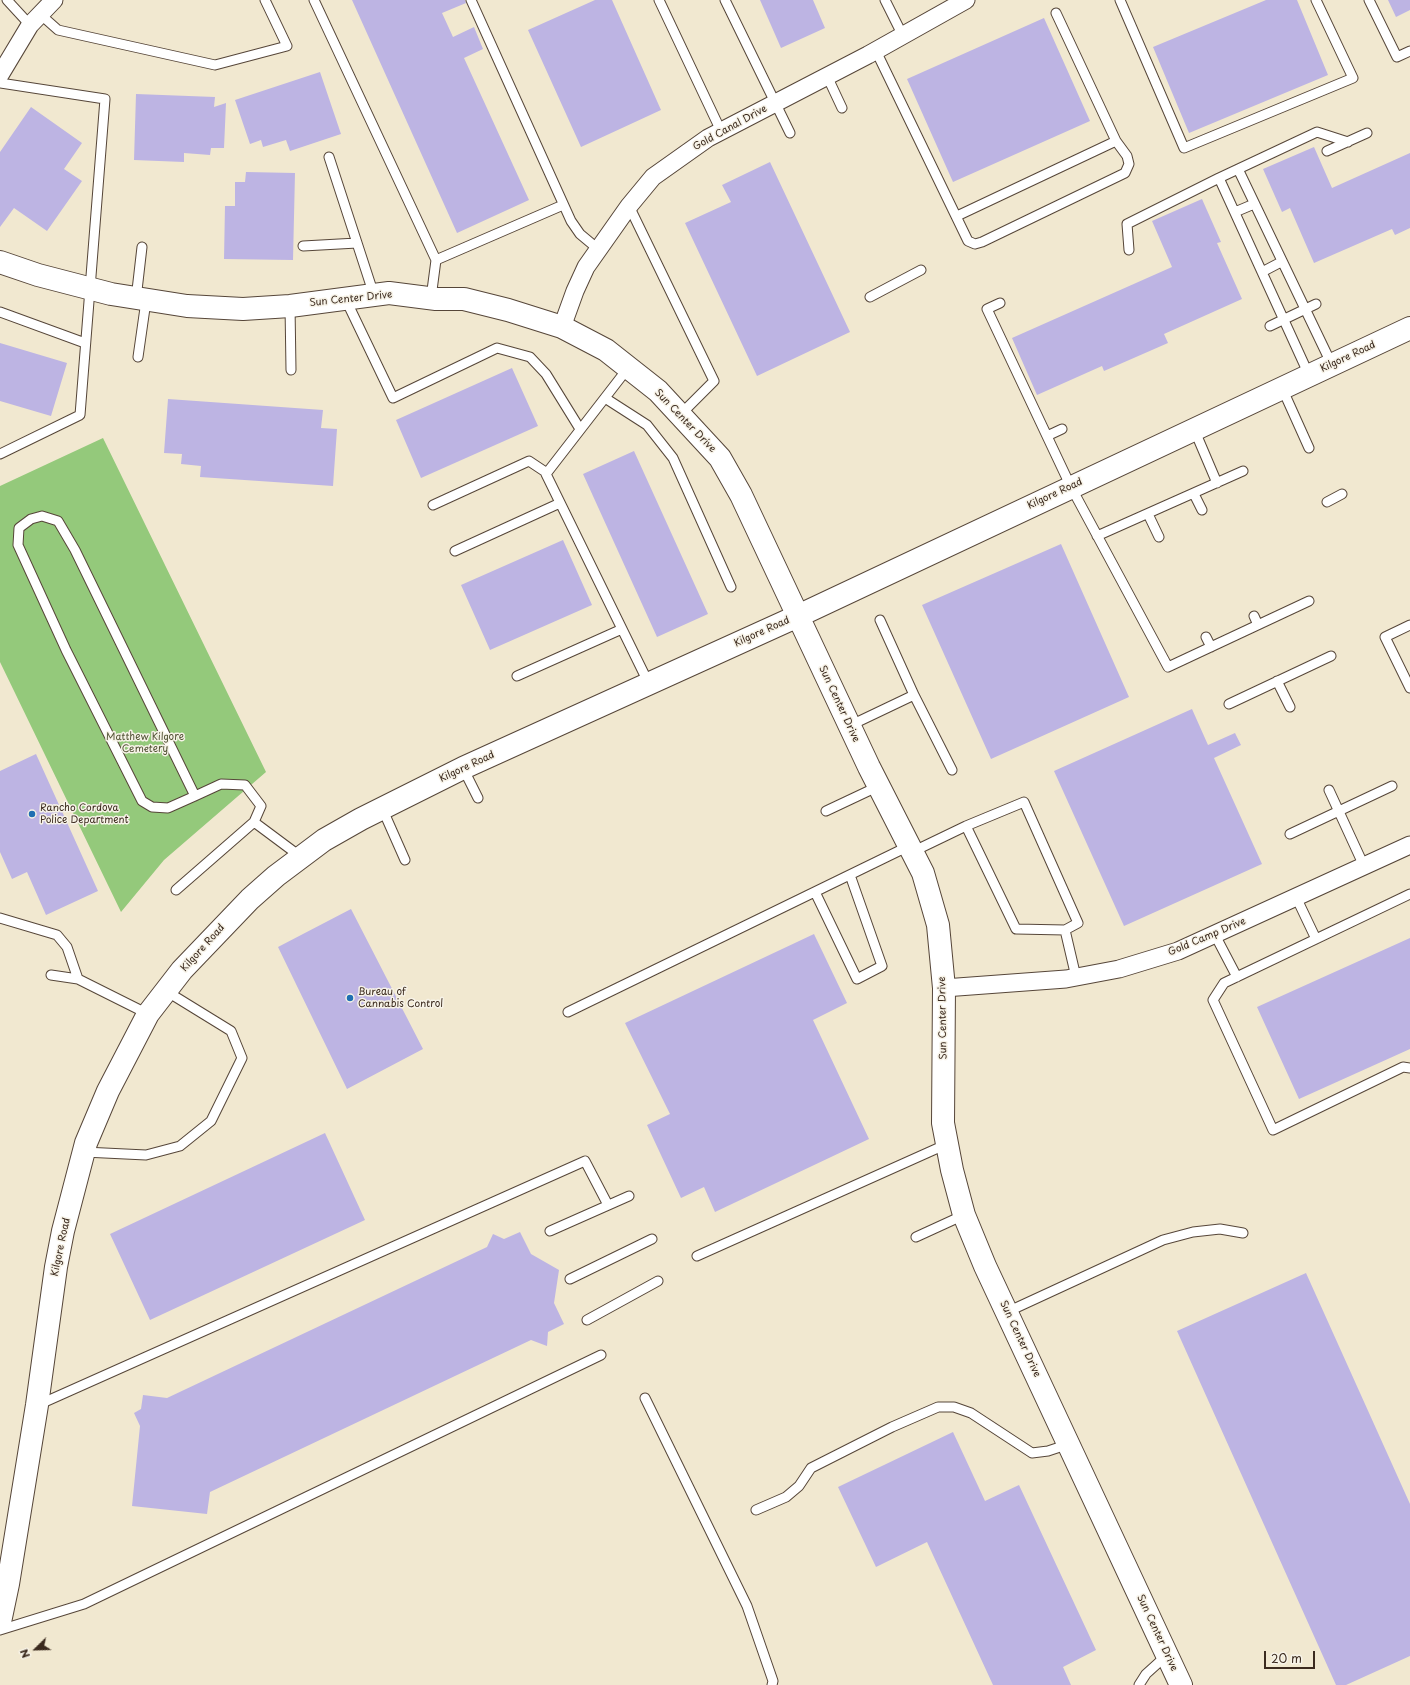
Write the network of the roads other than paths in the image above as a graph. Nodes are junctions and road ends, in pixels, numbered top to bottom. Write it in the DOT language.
graph roads {
  1 [pos="7,0"];
  2 [pos="54,0"];
  3 [pos="265,0"];
  4 [pos="314,0"];
  5 [pos="471,0"];
  6 [pos="659,0"];
  7 [pos="725,0"];
  8 [pos="885,0"];
  9 [pos="966,0"];
  10 [pos="1120,0"];
  11 [pos="1316,0"];
  12 [pos="1369,0"];
  13 [pos="1056,13"];
  14 [pos="35,19"];
  15 [pos="903,36"];
  16 [pos="876,51"];
  17 [pos="1410,51"];
  18 [pos="1,73"];
  19 [pos="827,76"];
  20 [pos="775,103"];
  21 [pos="842,108"];
  22 [pos="721,131"];
  23 [pos="790,133"];
  24 [pos="1367,134"];
  25 [pos="1116,141"];
  26 [pos="1348,142"];
  27 [pos="1327,150"];
  28 [pos="329,157"];
  29 [pos="1238,169"];
  30 [pos="1219,178"];
  31 [pos="1254,204"];
  32 [pos="563,205"];
  33 [pos="629,206"];
  34 [pos="1235,212"];
  35 [pos="957,216"];
  36 [pos="357,243"];
  37 [pos="303,246"];
  38 [pos="142,247"];
  39 [pos="598,249"];
  40 [pos="1129,250"];
  41 [pos="436,260"];
  42 [pos="0,262"];
  43 [pos="1281,262"];
  44 [pos="921,270"];
  45 [pos="1262,272"];
  46 [pos="89,289"];
  47 [pos="374,295"];
  48 [pos="870,297"];
  49 [pos="344,298"];
  50 [pos="431,298"];
  51 [pos="141,300"];
  52 [pos="1000,303"];
  53 [pos="1316,304"];
  54 [pos="290,306"];
  55 [pos="1305,310"];
  56 [pos="0,312"];
  57 [pos="1284,319"];
  58 [pos="1270,326"];
  59 [pos="562,328"];
  60 [pos="1410,328"];
  61 [pos="85,343"];
  62 [pos="138,357"];
  63 [pos="1332,365"];
  64 [pos="628,368"];
  65 [pos="291,370"];
  66 [pos="1309,375"];
  67 [pos="1282,388"];
  68 [pos="606,398"];
  69 [pos="681,414"];
  70 [pos="580,429"];
  71 [pos="1062,429"];
  72 [pos="1194,429"];
  73 [pos="1047,436"];
  74 [pos="1309,448"];
  75 [pos="0,454"];
  76 [pos="1243,471"];
  77 [pos="547,473"];
  78 [pos="1217,483"];
  79 [pos="1070,487"];
  80 [pos="1194,494"];
  81 [pos="1342,494"];
  82 [pos="1327,502"];
  83 [pos="560,503"];
  84 [pos="433,505"];
  85 [pos="1202,510"];
  86 [pos="1148,514"];
  87 [pos="1097,536"];
  88 [pos="1159,537"];
  89 [pos="455,551"];
  90 [pos="731,588"];
  91 [pos="1309,601"];
  92 [pos="798,616"];
  93 [pos="1254,616"];
  94 [pos="880,620"];
  95 [pos="1258,625"];
  96 [pos="1410,625"];
  97 [pos="622,629"];
  98 [pos="1206,637"];
  99 [pos="1211,647"];
  100 [pos="1331,656"];
  101 [pos="517,676"];
  102 [pos="1277,681"];
  103 [pos="649,684"];
  104 [pos="1410,688"];
  105 [pos="914,694"];
  106 [pos="1229,704"];
  107 [pos="1290,707"];
  108 [pos="849,726"];
  109 [pos="463,768"];
  110 [pos="952,770"];
  111 [pos="879,786"];
  112 [pos="1392,786"];
  113 [pos="1329,790"];
  114 [pos="195,796"];
  115 [pos="478,798"];
  116 [pos="382,808"];
  117 [pos="826,811"];
  118 [pos="1338,811"];
  119 [pos="254,822"];
  120 [pos="966,826"];
  121 [pos="1290,834"];
  122 [pos="1410,845"];
  123 [pos="910,849"];
  124 [pos="301,857"];
  125 [pos="405,860"];
  126 [pos="1364,866"];
  127 [pos="850,875"];
  128 [pos="176,890"];
  129 [pos="815,892"];
  130 [pos="1410,894"];
  131 [pos="1296,897"];
  132 [pos="0,918"];
  133 [pos="1065,930"];
  134 [pos="1215,935"];
  135 [pos="1316,939"];
  136 [pos="51,975"];
  137 [pos="1237,976"];
  138 [pos="1076,977"];
  139 [pos="78,979"];
  140 [pos="944,988"];
  141 [pos="166,991"];
  142 [pos="568,1012"];
  143 [pos="148,1014"];
  144 [pos="1410,1068"];
  145 [pos="947,1144"];
  146 [pos="84,1152"];
  147 [pos="629,1196"];
  148 [pos="608,1206"];
  149 [pos="964,1215"];
  150 [pos="550,1231"];
  151 [pos="1242,1233"];
  152 [pos="916,1237"];
  153 [pos="652,1239"];
  154 [pos="697,1256"];
  155 [pos="570,1279"];
  156 [pos="658,1281"];
  157 [pos="1007,1312"];
  158 [pos="587,1320"];
  159 [pos="601,1355"];
  160 [pos="645,1398"];
  161 [pos="37,1405"];
  162 [pos="1069,1444"];
  163 [pos="756,1510"];
  164 [pos="0,1622"];
  165 [pos="0,1630"];
  166 [pos="1167,1655"];
  167 [pos="772,1685"];
  168 [pos="1139,1685"];
  169 [pos="1181,1685"];
  1 -- 14 [label="lane"];
  2 -- 14 [label="street"];
  3 -- 14 [label="lane"];
  4 -- 41 [label="lane"];
  5 -- 32 [label="lane"];
  6 -- 22 [label="lane"];
  7 -- 20 [label="lane"];
  8 -- 15 [label="lane"];
  9 -- 15 [label="street, Gold Canal Drive"];
  10 -- 11 [label="lane"];
  12 -- 17 [label="lane"];
  13 -- 25 [label="lane"];
  14 -- 18 [label="street"];
  15 -- 16 [label="street, Gold Canal Drive"];
  16 -- 19 [label="street, Gold Canal Drive"];
  16 -- 35 [label="lane"];
  18 -- 46 [label="lane"];
  19 -- 20 [label="street, Gold Canal Drive"];
  19 -- 21 [label="lane"];
  20 -- 22 [label="street, Gold Canal Drive"];
  20 -- 23 [label="lane"];
  22 -- 33 [label="street, Gold Canal Drive"];
  24 -- 26 [label="lane"];
  25 -- 35 [label="lane"];
  25 -- 35 [label="lane"];
  26 -- 27 [label="lane"];
  26 -- 29 [label="lane"];
  28 -- 36 [label="lane"];
  29 -- 30 [label="lane"];
  29 -- 31 [label="lane"];
  30 -- 34 [label="lane"];
  30 -- 40 [label="lane"];
  31 -- 34 [label="lane"];
  31 -- 43 [label="lane"];
  32 -- 39 [label="lane"];
  32 -- 41 [label="lane"];
  33 -- 39 [label="street, Gold Canal Drive"];
  33 -- 69 [label="lane"];
  34 -- 45 [label="lane"];
  36 -- 37 [label="lane"];
  36 -- 47 [label="lane"];
  38 -- 51 [label="lane"];
  39 -- 59 [label="street, Gold Canal Drive"];
  41 -- 50 [label="lane"];
  42 -- 46 [label="street, Sun Center Drive"];
  43 -- 45 [label="lane"];
  43 -- 55 [label="lane"];
  44 -- 48 [label="lane"];
  45 -- 57 [label="lane"];
  46 -- 51 [label="street, Sun Center Drive"];
  46 -- 61 [label="lane"];
  47 -- 49 [label="street, Sun Center Drive"];
  47 -- 50 [label="street, Sun Center Drive"];
  49 -- 54 [label="street, Sun Center Drive"];
  49 -- 70 [label="lane"];
  50 -- 59 [label="street, Sun Center Drive"];
  51 -- 54 [label="street, Sun Center Drive"];
  51 -- 62 [label="lane"];
  52 -- 73 [label="lane"];
  53 -- 55 [label="lane"];
  54 -- 65 [label="lane"];
  55 -- 57 [label="lane"];
  55 -- 63 [label="lane"];
  56 -- 61 [label="lane"];
  57 -- 58 [label="lane"];
  57 -- 66 [label="lane"];
  59 -- 64 [label="street, Sun Center Drive"];
  60 -- 63 [label="street, Kilgore Road"];
  61 -- 75 [label="lane"];
  63 -- 66 [label="street, Kilgore Road"];
  64 -- 68 [label="lane"];
  64 -- 69 [label="street, Sun Center Drive"];
  66 -- 67 [label="street, Kilgore Road"];
  67 -- 72 [label="street, Kilgore Road"];
  67 -- 74 [label="lane"];
  68 -- 70 [label="lane"];
  68 -- 90 [label="lane"];
  69 -- 92 [label="street, Sun Center Drive"];
  70 -- 77 [label="lane"];
  71 -- 73 [label="lane"];
  72 -- 78 [label="lane"];
  72 -- 79 [label="street, Kilgore Road"];
  73 -- 79 [label="lane"];
  76 -- 78 [label="lane"];
  77 -- 83 [label="lane"];
  77 -- 84 [label="lane"];
  78 -- 80 [label="lane"];
  79 -- 87 [label="lane"];
  79 -- 92 [label="street, Kilgore Road"];
  80 -- 85 [label="lane"];
  80 -- 86 [label="lane"];
  81 -- 82 [label="lane"];
  83 -- 89 [label="lane"];
  83 -- 97 [label="lane"];
  86 -- 87 [label="lane"];
  86 -- 88 [label="lane"];
  87 -- 99 [label="lane"];
  91 -- 95 [label="lane"];
  92 -- 103 [label="street, Kilgore Road"];
  92 -- 108 [label="street, Sun Center Drive"];
  93 -- 95 [label="lane"];
  94 -- 105 [label="lane"];
  95 -- 99 [label="lane"];
  96 -- 104 [label="lane"];
  97 -- 101 [label="lane"];
  97 -- 103 [label="lane"];
  98 -- 99 [label="lane"];
  100 -- 102 [label="lane"];
  102 -- 106 [label="lane"];
  102 -- 107 [label="lane"];
  103 -- 109 [label="street, Kilgore Road"];
  105 -- 108 [label="lane"];
  105 -- 110 [label="lane"];
  108 -- 111 [label="street, Sun Center Drive"];
  109 -- 115 [label="lane"];
  109 -- 116 [label="street, Kilgore Road"];
  111 -- 117 [label="lane"];
  111 -- 123 [label="street, Sun Center Drive"];
  112 -- 118 [label="lane"];
  113 -- 118 [label="lane"];
  114 -- 114 [label="lane"];
  114 -- 119 [label="lane"];
  116 -- 124 [label="street, Kilgore Road"];
  116 -- 125 [label="lane"];
  118 -- 121 [label="lane"];
  118 -- 126 [label="lane"];
  119 -- 124 [label="lane"];
  119 -- 128 [label="lane"];
  120 -- 123 [label="lane"];
  120 -- 133 [label="lane"];
  120 -- 133 [label="lane"];
  122 -- 126 [label="street, Gold Camp Drive"];
  123 -- 127 [label="lane"];
  123 -- 140 [label="street, Sun Center Drive"];
  124 -- 141 [label="street, Kilgore Road"];
  126 -- 131 [label="street, Gold Camp Drive"];
  127 -- 129 [label="lane"];
  127 -- 129 [label="lane"];
  129 -- 142 [label="lane"];
  130 -- 135 [label="lane"];
  131 -- 134 [label="street, Gold Camp Drive"];
  131 -- 135 [label="lane"];
  132 -- 139 [label="lane"];
  133 -- 138 [label="lane"];
  134 -- 137 [label="lane"];
  134 -- 138 [label="street, Gold Camp Drive"];
  135 -- 137 [label="lane"];
  136 -- 139 [label="lane"];
  137 -- 144 [label="lane"];
  138 -- 140 [label="street, Gold Camp Drive"];
  139 -- 143 [label="lane"];
  140 -- 145 [label="street, Sun Center Drive"];
  141 -- 143 [label="street, Kilgore Road"];
  141 -- 146 [label="lane"];
  143 -- 146 [label="street, Kilgore Road"];
  145 -- 149 [label="street, Sun Center Drive"];
  145 -- 154 [label="lane"];
  146 -- 161 [label="street, Kilgore Road"];
  147 -- 148 [label="lane"];
  148 -- 150 [label="lane"];
  148 -- 161 [label="lane"];
  149 -- 152 [label="lane"];
  149 -- 157 [label="street, Sun Center Drive"];
  151 -- 157 [label="lane"];
  153 -- 155 [label="lane"];
  156 -- 158 [label="lane"];
  157 -- 162 [label="street, Sun Center Drive"];
  159 -- 165 [label="lane"];
  160 -- 167 [label="lane"];
  161 -- 164 [label="street, Kilgore Road"];
  162 -- 163 [label="lane"];
  162 -- 166 [label="street, Sun Center Drive"];
  166 -- 168 [label="lane"];
  166 -- 169 [label="street, Sun Center Drive"];
}
